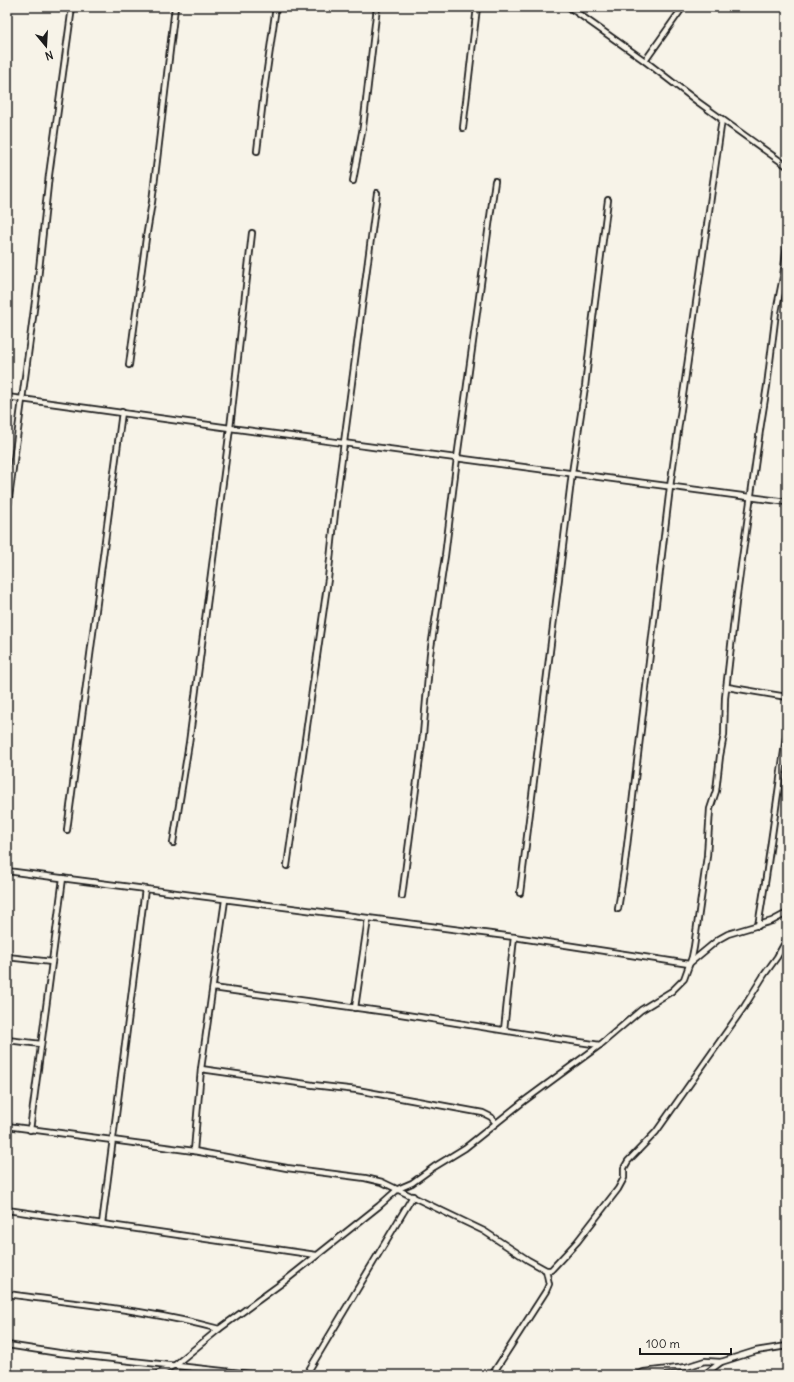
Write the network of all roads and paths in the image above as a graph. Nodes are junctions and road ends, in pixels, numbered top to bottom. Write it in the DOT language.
graph roads {
  1 [pos="72,7"];
  2 [pos="175,7"];
  3 [pos="276,7"];
  4 [pos="377,7"];
  5 [pos="477,7"];
  6 [pos="569,7"];
  7 [pos="683,7"];
  8 [pos="645,61"];
  9 [pos="722,119"];
  10 [pos="463,128"];
  11 [pos="257,151"];
  12 [pos="787,166"];
  13 [pos="353,181"];
  14 [pos="495,181"];
  15 [pos="377,193"];
  16 [pos="608,200"];
  17 [pos="252,233"];
  18 [pos="787,244"];
  19 [pos="129,365"];
  20 [pos="7,396"];
  21 [pos="22,399"];
  22 [pos="122,412"];
  23 [pos="230,428"];
  24 [pos="344,444"];
  25 [pos="457,458"];
  26 [pos="572,474"];
  27 [pos="670,486"];
  28 [pos="751,497"];
  29 [pos="787,502"];
  30 [pos="7,513"];
  31 [pos="727,687"];
  32 [pos="787,697"];
  33 [pos="787,730"];
  34 [pos="67,830"];
  35 [pos="173,843"];
  36 [pos="287,866"];
  37 [pos="7,871"];
  38 [pos="63,878"];
  39 [pos="145,889"];
  40 [pos="520,893"];
  41 [pos="402,896"];
  42 [pos="225,900"];
  43 [pos="618,909"];
  44 [pos="787,913"];
  45 [pos="368,919"];
  46 [pos="758,926"];
  47 [pos="514,937"];
  48 [pos="787,939"];
  49 [pos="7,957"];
  50 [pos="52,962"];
  51 [pos="690,963"];
  52 [pos="213,988"];
  53 [pos="355,1008"];
  54 [pos="504,1030"];
  55 [pos="7,1040"];
  56 [pos="41,1044"];
  57 [pos="600,1044"];
  58 [pos="201,1069"];
  59 [pos="496,1122"];
  60 [pos="7,1126"];
  61 [pos="30,1130"];
  62 [pos="113,1141"];
  63 [pos="194,1151"];
  64 [pos="398,1189"];
  65 [pos="413,1196"];
  66 [pos="7,1210"];
  67 [pos="102,1224"];
  68 [pos="316,1255"];
  69 [pos="546,1270"];
  70 [pos="7,1294"];
  71 [pos="219,1329"];
  72 [pos="7,1346"];
  73 [pos="787,1346"];
  74 [pos="721,1362"];
  75 [pos="175,1365"];
  76 [pos="242,1374"];
  77 [pos="155,1375"];
  78 [pos="259,1375"];
  79 [pos="306,1375"];
  80 [pos="492,1375"];
  81 [pos="635,1375"];
  82 [pos="704,1375"];
  1 -- 21 [label="street"];
  2 -- 19 [label="street"];
  3 -- 11 [label="street"];
  4 -- 13 [label="street"];
  5 -- 10 [label="street"];
  6 -- 8 [label="street"];
  7 -- 8 [label="street"];
  8 -- 9 [label="street"];
  9 -- 12 [label="street"];
  9 -- 27 [label="street"];
  14 -- 25 [label="street"];
  15 -- 24 [label="street"];
  16 -- 26 [label="street"];
  17 -- 23 [label="street"];
  18 -- 28 [label="street"];
  20 -- 21 [label="street"];
  21 -- 22 [label="street"];
  21 -- 30 [label="street"];
  22 -- 23 [label="street"];
  22 -- 34 [label="street"];
  23 -- 24 [label="street"];
  23 -- 35 [label="street"];
  24 -- 25 [label="street"];
  24 -- 36 [label="street"];
  25 -- 26 [label="street"];
  25 -- 41 [label="street"];
  26 -- 27 [label="street"];
  26 -- 40 [label="street"];
  27 -- 28 [label="street"];
  27 -- 43 [label="street"];
  28 -- 29 [label="street"];
  28 -- 31 [label="street"];
  31 -- 32 [label="street"];
  31 -- 51 [label="street"];
  33 -- 46 [label="street"];
  37 -- 38 [label="street"];
  38 -- 39 [label="street"];
  38 -- 50 [label="street"];
  39 -- 42 [label="street"];
  39 -- 62 [label="street"];
  42 -- 45 [label="street"];
  42 -- 52 [label="street"];
  44 -- 46 [label="street"];
  45 -- 47 [label="street"];
  45 -- 53 [label="street"];
  46 -- 51 [label="street"];
  47 -- 51 [label="street"];
  47 -- 54 [label="street"];
  48 -- 69 [label="street"];
  49 -- 50 [label="street"];
  50 -- 56 [label="street"];
  51 -- 57 [label="street"];
  52 -- 53 [label="street"];
  52 -- 58 [label="street"];
  53 -- 54 [label="street"];
  54 -- 57 [label="street"];
  55 -- 56 [label="street"];
  56 -- 61 [label="street"];
  57 -- 59 [label="street"];
  58 -- 59 [label="street"];
  58 -- 63 [label="street"];
  59 -- 64 [label="street"];
  60 -- 61 [label="street"];
  61 -- 62 [label="street"];
  62 -- 63 [label="street"];
  62 -- 67 [label="street"];
  63 -- 64 [label="street"];
  64 -- 65 [label="street"];
  64 -- 68 [label="street"];
  65 -- 69 [label="street"];
  65 -- 79 [label="street"];
  66 -- 67 [label="street"];
  67 -- 68 [label="street"];
  68 -- 71 [label="street"];
  69 -- 80 [label="street"];
  70 -- 71 [label="street"];
  71 -- 75 [label="street"];
  72 -- 75 [label="street"];
  73 -- 74 [label="street"];
  74 -- 81 [label="street"];
  74 -- 82 [label="street"];
  75 -- 76 [label="street"];
  75 -- 77 [label="street"];
  76 -- 78 [label="street"];
}
